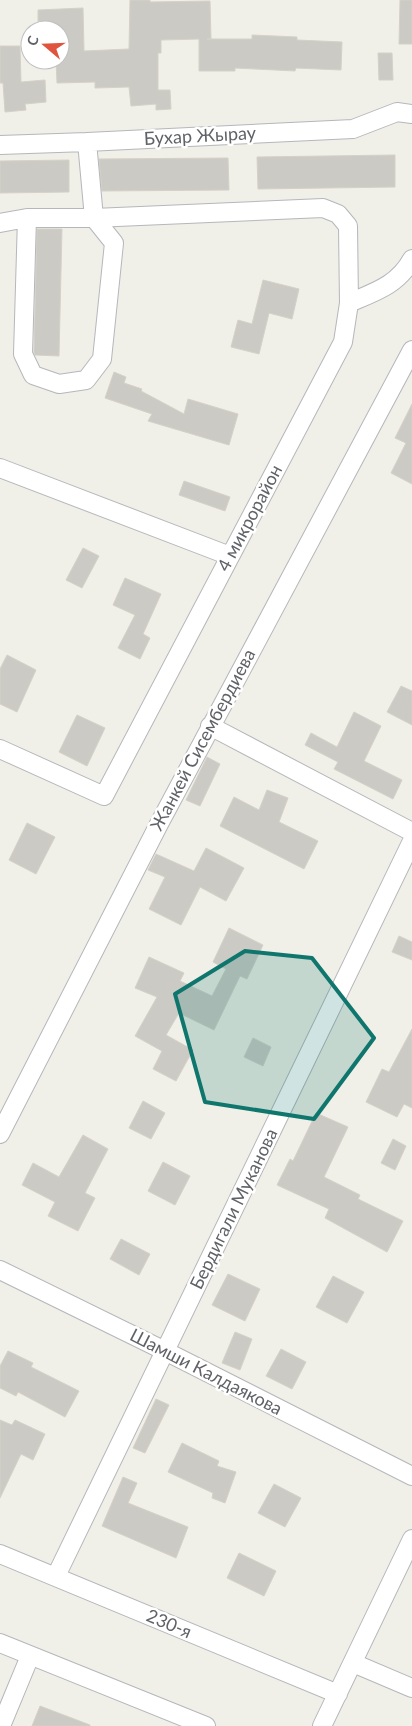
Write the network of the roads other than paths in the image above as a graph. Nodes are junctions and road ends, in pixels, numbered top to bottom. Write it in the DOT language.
graph roads {
  1 [pos="405,113"];
  2 [pos="87,142"];
  3 [pos="0,144"];
  4 [pos="27,218"];
  5 [pos="94,218"];
  6 [pos="0,222"];
  7 [pos="412,259"];
  8 [pos="349,303"];
  9 [pos="412,350"];
  10 [pos="0,468"];
  11 [pos="230,556"];
  12 [pos="210,726"];
  13 [pos="0,749"];
  14 [pos="412,832"];
  15 [pos="412,841"];
  16 [pos="0,1134"];
  17 [pos="0,1270"];
  18 [pos="165,1351"];
  19 [pos="412,1476"];
  20 [pos="412,1539"];
  21 [pos="0,1554"];
  22 [pos="56,1576"];
  23 [pos="0,1644"];
  24 [pos="30,1656"];
  25 [pos="353,1663"];
  26 [pos="412,1688"];
  27 [pos="338,1694"];
  28 [pos="1,1726"];
  29 [pos="206,1726"];
  30 [pos="322,1726"];
  1 -- 2 [label="street, Бухар Жырау"];
  2 -- 3 [label="street, Бухар Жырау"];
  2 -- 5 [label="street"];
  4 -- 5 [label="street"];
  4 -- 5 [label="street"];
  4 -- 6 [label="street"];
  5 -- 8 [label="street, 4 микрорайон"];
  7 -- 8 [label="street"];
  8 -- 11 [label="street, 4 микрорайон"];
  9 -- 12 [label="street, Жанкей Сисембердиева"];
  10 -- 11 [label="street"];
  11 -- 13 [label="street, 4 микрорайон"];
  12 -- 14 [label="street"];
  12 -- 16 [label="street, Жанкей Сисембердиева"];
  15 -- 18 [label="street, Бердигали Муканова"];
  17 -- 18 [label="street, Шамши Калдаякова"];
  18 -- 19 [label="street, Шамши Калдаякова"];
  18 -- 22 [label="street, Бердигали Муканова"];
  20 -- 25 [label="street"];
  21 -- 22 [label="street, 230-я"];
  22 -- 27 [label="street, 230-я"];
  23 -- 24 [label="street"];
  24 -- 28 [label="street"];
  24 -- 29 [label="street"];
  25 -- 26 [label="street"];
  25 -- 27 [label="street"];
  27 -- 30 [label="street"];
}
